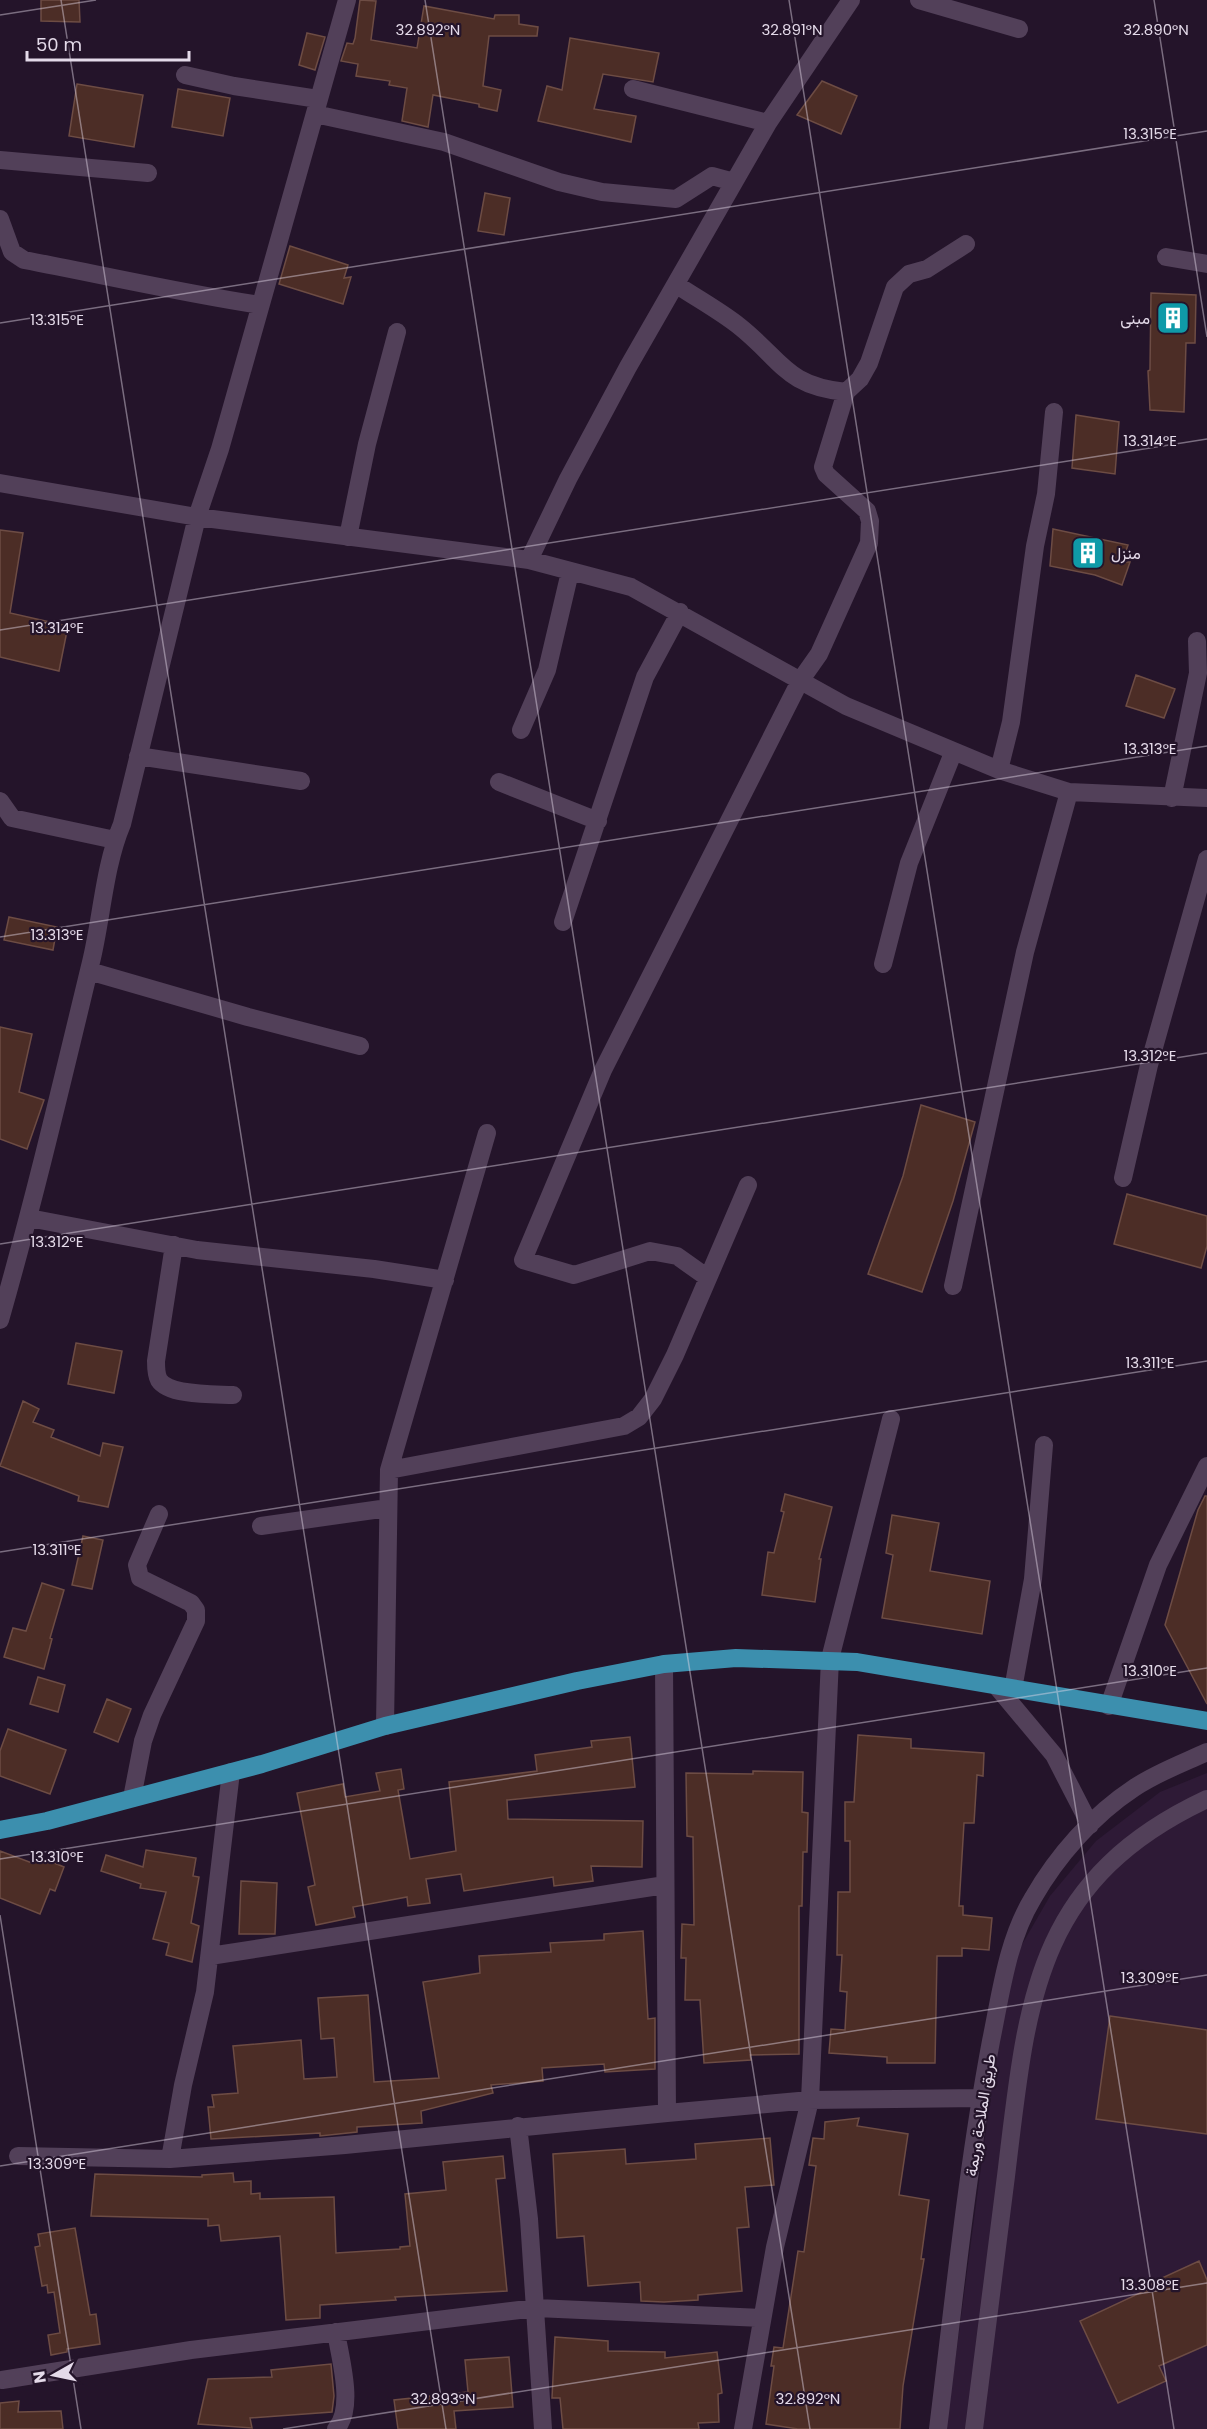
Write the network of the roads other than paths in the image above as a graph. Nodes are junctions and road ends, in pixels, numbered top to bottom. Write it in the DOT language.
graph roads {
  1 [pos="347,0"];
  2 [pos="851,0"];
  3 [pos="919,0"];
  4 [pos="1019,29"];
  5 [pos="185,75"];
  6 [pos="633,89"];
  7 [pos="316,106"];
  8 [pos="768,123"];
  9 [pos="0,160"];
  10 [pos="148,173"];
  11 [pos="734,182"];
  12 [pos="0,219"];
  13 [pos="966,244"];
  14 [pos="1166,257"];
  15 [pos="1207,264"];
  16 [pos="677,285"];
  17 [pos="260,305"];
  18 [pos="397,332"];
  19 [pos="846,392"];
  20 [pos="1054,412"];
  21 [pos="0,483"];
  22 [pos="197,517"];
  23 [pos="348,537"];
  24 [pos="529,560"];
  25 [pos="570,572"];
  26 [pos="680,612"];
  27 [pos="1197,641"];
  28 [pos="800,681"];
  29 [pos="521,730"];
  30 [pos="953,753"];
  31 [pos="138,756"];
  32 [pos="999,770"];
  33 [pos="301,781"];
  34 [pos="500,782"];
  35 [pos="1069,792"];
  36 [pos="1172,798"];
  37 [pos="1207,798"];
  38 [pos="0,801"];
  39 [pos="598,821"];
  40 [pos="115,840"];
  41 [pos="1207,860"];
  42 [pos="563,922"];
  43 [pos="883,964"];
  44 [pos="89,971"];
  45 [pos="360,1046"];
  46 [pos="487,1133"];
  47 [pos="1123,1178"];
  48 [pos="748,1185"];
  49 [pos="29,1218"];
  50 [pos="174,1245"];
  51 [pos="708,1278"];
  52 [pos="445,1280"];
  53 [pos="953,1286"];
  54 [pos="0,1320"];
  55 [pos="233,1395"];
  56 [pos="891,1419"];
  57 [pos="1044,1445"];
  58 [pos="1207,1466"];
  59 [pos="389,1470"];
  60 [pos="388,1508"];
  61 [pos="159,1514"];
  62 [pos="261,1526"];
  63 [pos="830,1659"];
  64 [pos="664,1664"];
  65 [pos="1005,1688"];
  66 [pos="1109,1706"];
  67 [pos="1207,1721"];
  68 [pos="385,1726"];
  69 [pos="1207,1752"];
  70 [pos="231,1772"];
  71 [pos="132,1798"];
  72 [pos="1207,1798"];
  73 [pos="1090,1825"];
  74 [pos="0,1830"];
  75 [pos="665,1885"];
  76 [pos="210,1956"];
  77 [pos="980,2098"];
  78 [pos="810,2100"];
  79 [pos="667,2113"];
  80 [pos="518,2126"];
  81 [pos="18,2156"];
  82 [pos="170,2159"];
  83 [pos="536,2308"];
  84 [pos="762,2318"];
  85 [pos="336,2332"];
  86 [pos="2,2380"];
  87 [pos="336,2429"];
  88 [pos="543,2429"];
  89 [pos="743,2429"];
  90 [pos="938,2429"];
  91 [pos="974,2429"];
  1 -- 7 [label="street"];
  2 -- 8 [label="street"];
  3 -- 4 [label="street"];
  5 -- 7 [label="street"];
  6 -- 8 [label="street"];
  7 -- 11 [label="street"];
  7 -- 17 [label="street"];
  8 -- 11 [label="street"];
  9 -- 10 [label="street"];
  11 -- 16 [label="street"];
  12 -- 17 [label="street"];
  13 -- 19 [label="street"];
  14 -- 15 [label="street"];
  16 -- 19 [label="street"];
  16 -- 24 [label="street"];
  17 -- 22 [label="street"];
  18 -- 23 [label="street"];
  19 -- 28 [label="street"];
  20 -- 32 [label="street"];
  21 -- 22 [label="street"];
  22 -- 23 [label="street"];
  22 -- 31 [label="street"];
  23 -- 24 [label="street"];
  24 -- 25 [label="street"];
  25 -- 26 [label="street"];
  25 -- 29 [label="street"];
  26 -- 28 [label="street"];
  26 -- 39 [label="street"];
  27 -- 36 [label="street"];
  28 -- 30 [label="street"];
  28 -- 51 [label="street"];
  30 -- 32 [label="street"];
  30 -- 43 [label="street"];
  31 -- 33 [label="street"];
  31 -- 40 [label="street"];
  32 -- 35 [label="street"];
  34 -- 39 [label="street"];
  35 -- 36 [label="street"];
  35 -- 53 [label="street"];
  36 -- 37 [label="street"];
  38 -- 40 [label="street"];
  39 -- 42 [label="street"];
  40 -- 44 [label="street"];
  41 -- 47 [label="street"];
  44 -- 45 [label="street"];
  44 -- 49 [label="street"];
  46 -- 52 [label="street"];
  48 -- 51 [label="street"];
  49 -- 50 [label="street"];
  49 -- 54 [label="street"];
  50 -- 52 [label="street"];
  50 -- 55 [label="street"];
  51 -- 59 [label="street"];
  52 -- 59 [label="street"];
  56 -- 63 [label="street"];
  57 -- 65 [label="street"];
  58 -- 66 [label="street"];
  59 -- 60 [label="street"];
  60 -- 62 [label="street"];
  60 -- 68 [label="street"];
  61 -- 71 [label="street"];
  63 -- 64 [label="main road"];
  63 -- 65 [label="main road"];
  63 -- 78 [label="street"];
  64 -- 68 [label="main road"];
  64 -- 75 [label="street"];
  65 -- 66 [label="main road"];
  65 -- 73 [label="street"];
  66 -- 67 [label="main road"];
  68 -- 70 [label="main road"];
  69 -- 73 [label="street, طريق الملاحة وريمة"];
  70 -- 71 [label="main road"];
  70 -- 76 [label="street"];
  71 -- 74 [label="main road"];
  72 -- 91 [label="street"];
  73 -- 77 [label="street, طريق الملاحة وريمة"];
  75 -- 76 [label="street"];
  75 -- 79 [label="street"];
  76 -- 82 [label="street"];
  77 -- 78 [label="street"];
  77 -- 90 [label="street, طريق الملاحة وريمة"];
  78 -- 79 [label="street"];
  78 -- 84 [label="street"];
  79 -- 80 [label="street"];
  80 -- 82 [label="street"];
  80 -- 83 [label="street"];
  81 -- 82 [label="street"];
  83 -- 84 [label="street"];
  83 -- 85 [label="street"];
  83 -- 88 [label="street"];
  84 -- 89 [label="street"];
  85 -- 86 [label="street"];
  85 -- 87 [label="street"];
}
